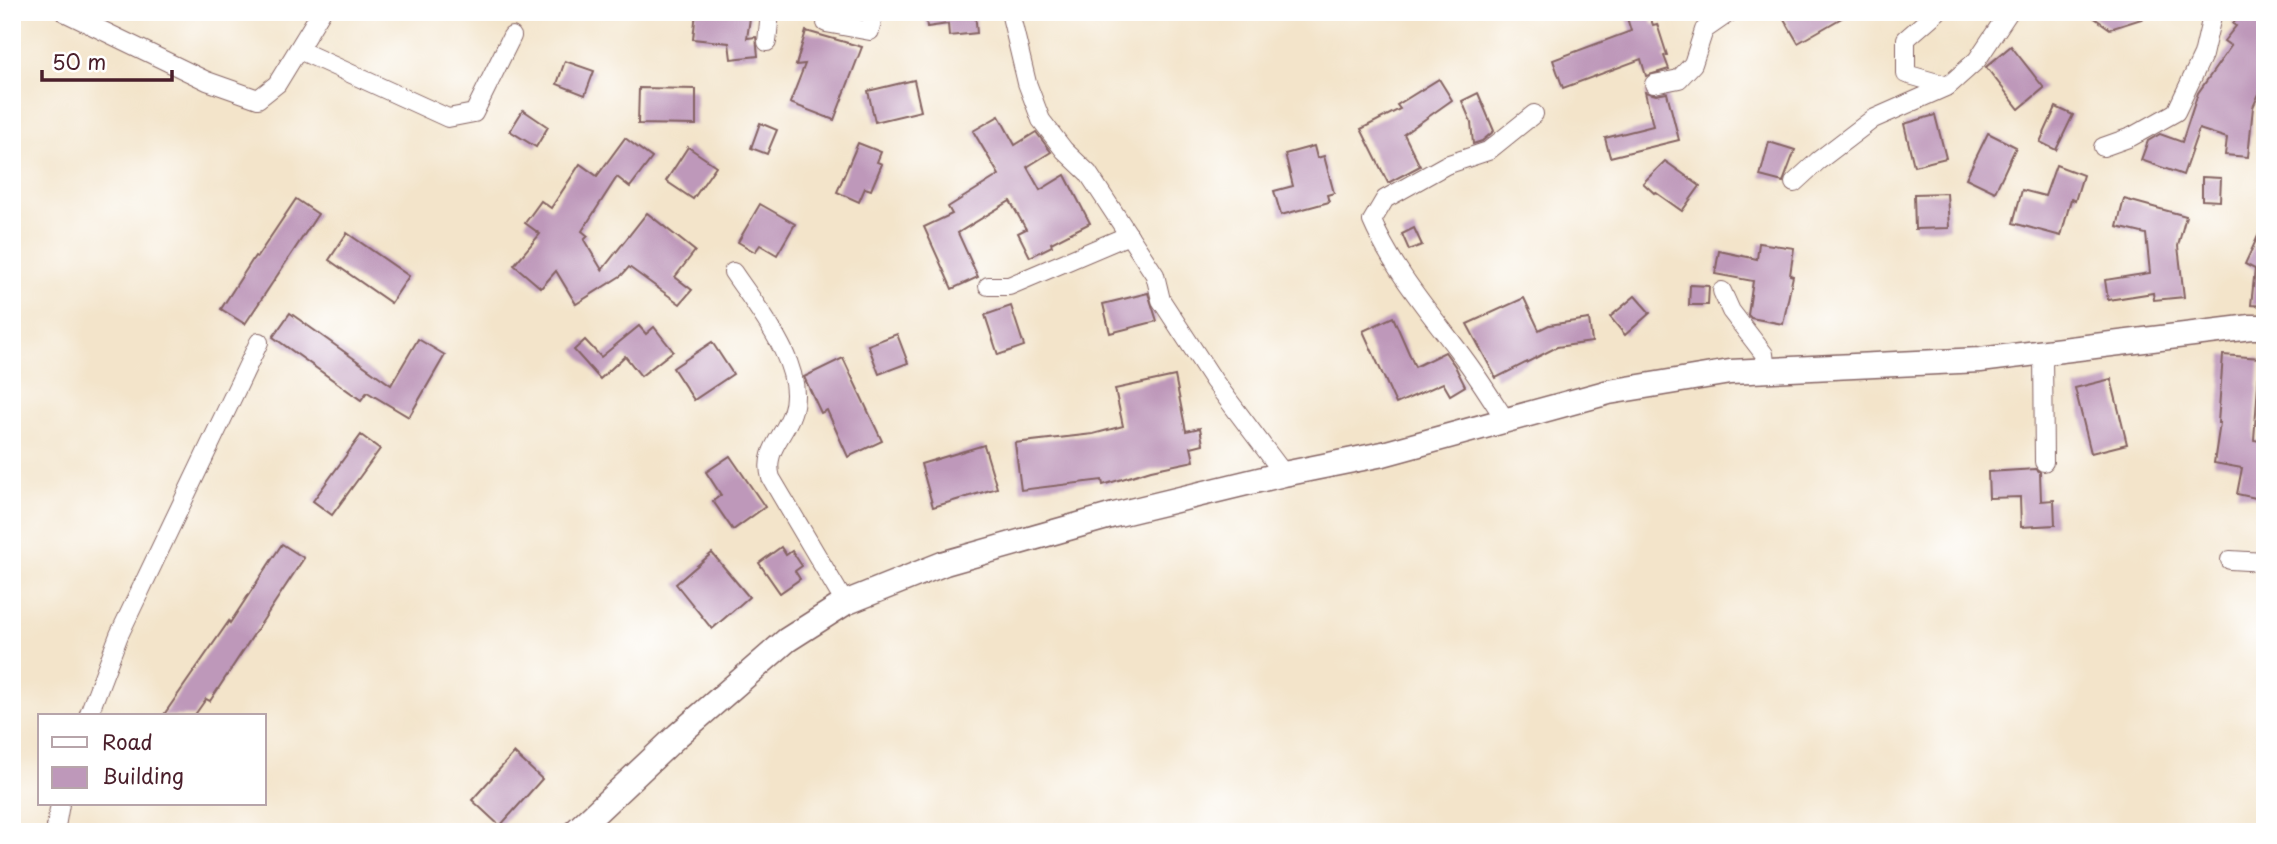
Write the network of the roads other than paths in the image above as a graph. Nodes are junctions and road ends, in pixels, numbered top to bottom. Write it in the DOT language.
graph roads {
  1 [pos="64,12"];
  2 [pos="321,12"];
  3 [pos="769,12"];
  4 [pos="874,12"];
  5 [pos="1010,12"];
  6 [pos="1730,12"];
  7 [pos="1937,12"];
  8 [pos="2009,12"];
  9 [pos="2213,12"];
  10 [pos="826,23"];
  11 [pos="512,36"];
  12 [pos="767,42"];
  13 [pos="299,50"];
  14 [pos="1654,84"];
  15 [pos="1948,86"];
  16 [pos="1534,114"];
  17 [pos="2103,147"];
  18 [pos="1794,183"];
  19 [pos="1129,235"];
  20 [pos="733,272"];
  21 [pos="988,286"];
  22 [pos="1722,290"];
  23 [pos="2265,327"];
  24 [pos="259,342"];
  25 [pos="2043,352"];
  26 [pos="1766,370"];
  27 [pos="1506,421"];
  28 [pos="2044,461"];
  29 [pos="1284,474"];
  30 [pos="2230,560"];
  31 [pos="2265,562"];
  32 [pos="845,603"];
  33 [pos="89,714"];
  34 [pos="60,806"];
  35 [pos="55,832"];
  36 [pos="575,832"];
  1 -- 13 [label="street"];
  2 -- 13 [label="street"];
  3 -- 12 [label="street"];
  4 -- 10 [label="street"];
  5 -- 19 [label="street"];
  6 -- 14 [label="street"];
  7 -- 15 [label="street"];
  8 -- 15 [label="street"];
  9 -- 17 [label="street"];
  11 -- 13 [label="street"];
  15 -- 18 [label="street"];
  16 -- 27 [label="street"];
  19 -- 21 [label="street"];
  19 -- 29 [label="street"];
  20 -- 32 [label="street"];
  22 -- 26 [label="street"];
  23 -- 25 [label="street"];
  24 -- 33 [label="street"];
  25 -- 26 [label="street"];
  25 -- 28 [label="street"];
  26 -- 27 [label="street"];
  27 -- 29 [label="street"];
  29 -- 32 [label="street"];
  30 -- 31 [label="street"];
  32 -- 36 [label="street"];
  34 -- 35 [label="street"];
}
